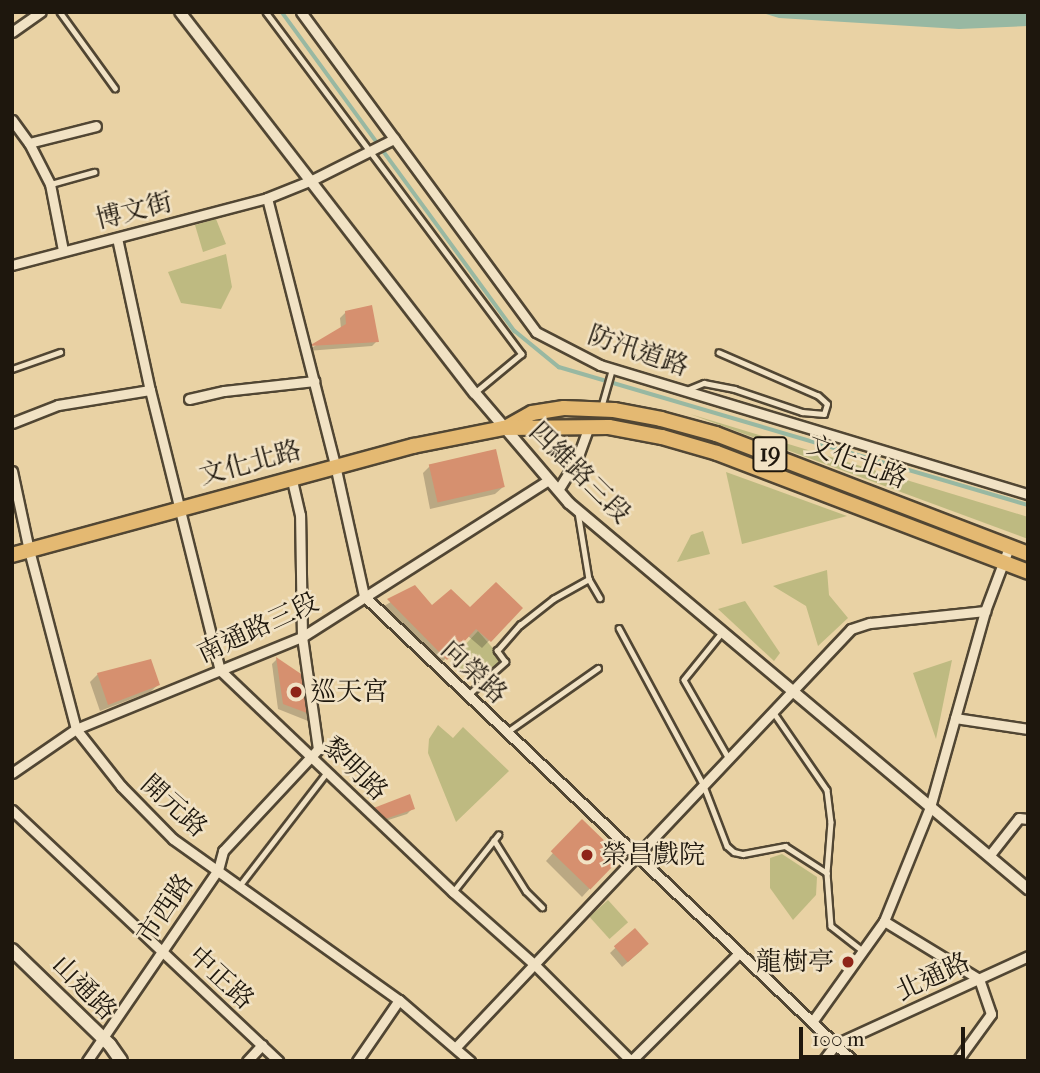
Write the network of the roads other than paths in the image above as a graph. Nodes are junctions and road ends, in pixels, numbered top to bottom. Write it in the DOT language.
graph roads {
  1 [pos="41,12"];
  2 [pos="60,12"];
  3 [pos="180,12"];
  4 [pos="266,12"];
  5 [pos="300,12"];
  6 [pos="12,32"];
  7 [pos="114,88"];
  8 [pos="12,120"];
  9 [pos="96,126"];
  10 [pos="394,139"];
  11 [pos="29,143"];
  12 [pos="369,151"];
  13 [pos="94,172"];
  14 [pos="312,180"];
  15 [pos="50,184"];
  16 [pos="267,198"];
  17 [pos="117,238"];
  18 [pos="63,250"];
  19 [pos="12,265"];
  20 [pos="60,352"];
  21 [pos="719,353"];
  22 [pos="12,369"];
  23 [pos="612,369"];
  24 [pos="314,381"];
  25 [pos="150,390"];
  26 [pos="685,390"];
  27 [pos="475,393"];
  28 [pos="189,399"];
  29 [pos="601,409"];
  30 [pos="12,423"];
  31 [pos="504,428"];
  32 [pos="588,428"];
  33 [pos="335,465"];
  34 [pos="12,471"];
  35 [pos="291,477"];
  36 [pos="548,480"];
  37 [pos="558,490"];
  38 [pos="1028,494"];
  39 [pos="181,507"];
  40 [pos="577,509"];
  41 [pos="1009,547"];
  42 [pos="29,550"];
  43 [pos="1028,554"];
  44 [pos="12,555"];
  45 [pos="1003,562"];
  46 [pos="1028,572"];
  47 [pos="589,579"];
  48 [pos="364,596"];
  49 [pos="600,598"];
  50 [pos="985,611"];
  51 [pos="619,628"];
  52 [pos="723,632"];
  53 [pos="302,637"];
  54 [pos="598,668"];
  55 [pos="220,670"];
  56 [pos="793,692"];
  57 [pos="468,695"];
  58 [pos="773,712"];
  59 [pos="955,718"];
  60 [pos="76,729"];
  61 [pos="1028,729"];
  62 [pos="507,732"];
  63 [pos="312,757"];
  64 [pos="729,760"];
  65 [pos="327,772"];
  66 [pos="12,773"];
  67 [pos="704,786"];
  68 [pos="930,807"];
  69 [pos="12,810"];
  70 [pos="1028,819"];
  71 [pos="498,835"];
  72 [pos="494,840"];
  73 [pos="638,856"];
  74 [pos="989,856"];
  75 [pos="218,870"];
  76 [pos="827,873"];
  77 [pos="240,886"];
  78 [pos="1028,890"];
  79 [pos="453,892"];
  80 [pos="542,907"];
  81 [pos="884,921"];
  82 [pos="162,951"];
  83 [pos="863,951"];
  84 [pos="13,952"];
  85 [pos="739,953"];
  86 [pos="1028,956"];
  87 [pos="535,965"];
  88 [pos="979,979"];
  89 [pos="400,1000"];
  90 [pos="812,1022"];
  91 [pos="103,1040"];
  92 [pos="836,1044"];
  93 [pos="262,1045"];
  94 [pos="456,1048"];
  95 [pos="88,1061"];
  96 [pos="121,1061"];
  97 [pos="247,1061"];
  98 [pos="278,1061"];
  99 [pos="357,1061"];
  100 [pos="470,1061"];
  101 [pos="631,1061"];
  102 [pos="823,1061"];
  103 [pos="853,1061"];
  104 [pos="957,1061"];
  1 -- 6 [label="street"];
  2 -- 7 [label="lane"];
  3 -- 14 [label="street, 四維路三段"];
  4 -- 12 [label="lane"];
  5 -- 10 [label="street, 防汛道路"];
  8 -- 11 [label="street"];
  9 -- 11 [label="street"];
  10 -- 12 [label="street, 博文街"];
  10 -- 23 [label="street, 防汛道路"];
  11 -- 15 [label="street"];
  12 -- 14 [label="street, 博文街"];
  12 -- 27 [label="lane"];
  13 -- 15 [label="lane"];
  14 -- 16 [label="street, 博文街"];
  14 -- 27 [label="street, 四維路三段"];
  15 -- 18 [label="street"];
  16 -- 17 [label="street, 博文街"];
  16 -- 24 [label="street"];
  17 -- 18 [label="street, 博文街"];
  17 -- 25 [label="street"];
  18 -- 19 [label="street, 博文街"];
  20 -- 22 [label="lane"];
  21 -- 26 [label="lane"];
  23 -- 26 [label="street, 防汛道路"];
  23 -- 29 [label="lane"];
  24 -- 28 [label="street"];
  24 -- 33 [label="street"];
  25 -- 30 [label="street"];
  25 -- 39 [label="street"];
  26 -- 38 [label="street, 防汛道路"];
  27 -- 31 [label="street, 四維路三段"];
  29 -- 31 [label="main road, 文化北路 / 19"];
  29 -- 41 [label="main road, 文化北路 / 19"];
  31 -- 32 [label="main road, 文化北路 / 19"];
  31 -- 33 [label="main road, 文化北路 / 19"];
  31 -- 36 [label="street, 四維路三段"];
  32 -- 37 [label="street"];
  32 -- 45 [label="main road, 文化北路 / 19"];
  33 -- 35 [label="main road, 文化北路 / 19"];
  33 -- 48 [label="street"];
  34 -- 42 [label="street, 開元路"];
  35 -- 39 [label="main road, 文化北路 / 19"];
  35 -- 53 [label="street"];
  36 -- 37 [label="street, 四維路三段"];
  36 -- 48 [label="street, 南通路三段"];
  37 -- 40 [label="street, 四維路三段"];
  39 -- 42 [label="main road, 文化北路 / 19"];
  39 -- 55 [label="street"];
  40 -- 47 [label="lane"];
  40 -- 52 [label="street, 四維路三段"];
  41 -- 43 [label="main road, 文化北路 / 19"];
  41 -- 45 [label="street"];
  42 -- 44 [label="main road, 文化北路 / 19"];
  42 -- 60 [label="street, 開元路"];
  45 -- 46 [label="main road, 文化北路 / 19"];
  45 -- 50 [label="street"];
  47 -- 49 [label="lane"];
  47 -- 57 [label="lane"];
  48 -- 53 [label="street, 南通路三段"];
  48 -- 57 [label="street, 向榮路"];
  50 -- 56 [label="street"];
  50 -- 59 [label="street"];
  51 -- 67 [label="lane"];
  52 -- 56 [label="street, 四維路三段"];
  52 -- 64 [label="lane"];
  53 -- 55 [label="street, 南通路三段"];
  53 -- 63 [label="street"];
  54 -- 62 [label="lane"];
  55 -- 60 [label="street, 南通路三段"];
  55 -- 63 [label="street, 黎明路"];
  56 -- 58 [label="street"];
  56 -- 68 [label="street, 四維路三段"];
  57 -- 62 [label="street, 向榮路"];
  58 -- 64 [label="street"];
  58 -- 76 [label="lane"];
  59 -- 61 [label="street"];
  59 -- 68 [label="street"];
  60 -- 66 [label="street, 南通路三段"];
  60 -- 75 [label="street, 開元路"];
  62 -- 73 [label="street, 向榮路"];
  63 -- 65 [label="street, 黎明路"];
  63 -- 75 [label="street, 市西路"];
  64 -- 67 [label="street"];
  65 -- 77 [label="lane"];
  65 -- 79 [label="street, 黎明路"];
  67 -- 73 [label="street"];
  67 -- 76 [label="lane"];
  68 -- 74 [label="street, 四維路三段"];
  68 -- 81 [label="street"];
  69 -- 82 [label="street, 中正路"];
  70 -- 74 [label="street"];
  71 -- 72 [label="lane"];
  72 -- 79 [label="lane"];
  72 -- 80 [label="lane"];
  73 -- 85 [label="street, 向榮路"];
  73 -- 87 [label="street"];
  74 -- 78 [label="street, 四維路三段"];
  75 -- 77 [label="street, 開元路"];
  75 -- 82 [label="street, 市西路"];
  76 -- 83 [label="lane"];
  77 -- 89 [label="street, 開元路"];
  79 -- 87 [label="street, 黎明路"];
  81 -- 83 [label="street"];
  81 -- 88 [label="street"];
  82 -- 91 [label="street, 市西路"];
  82 -- 93 [label="street, 中正路"];
  83 -- 90 [label="street"];
  84 -- 91 [label="main road, 山通路"];
  85 -- 90 [label="street, 向榮路"];
  85 -- 101 [label="street"];
  86 -- 88 [label="street, 北通路"];
  87 -- 94 [label="street"];
  87 -- 101 [label="street, 黎明路"];
  88 -- 92 [label="street, 北通路"];
  88 -- 104 [label="street"];
  89 -- 94 [label="street, 開元路"];
  89 -- 99 [label="street"];
  90 -- 92 [label="street, 向榮路"];
  91 -- 95 [label="street, 市西路"];
  91 -- 96 [label="main road, 山通路"];
  92 -- 102 [label="street, 北通路"];
  92 -- 103 [label="street, 向榮路"];
  93 -- 97 [label="street"];
  93 -- 98 [label="street, 中正路"];
  94 -- 100 [label="street, 開元路"];
}
